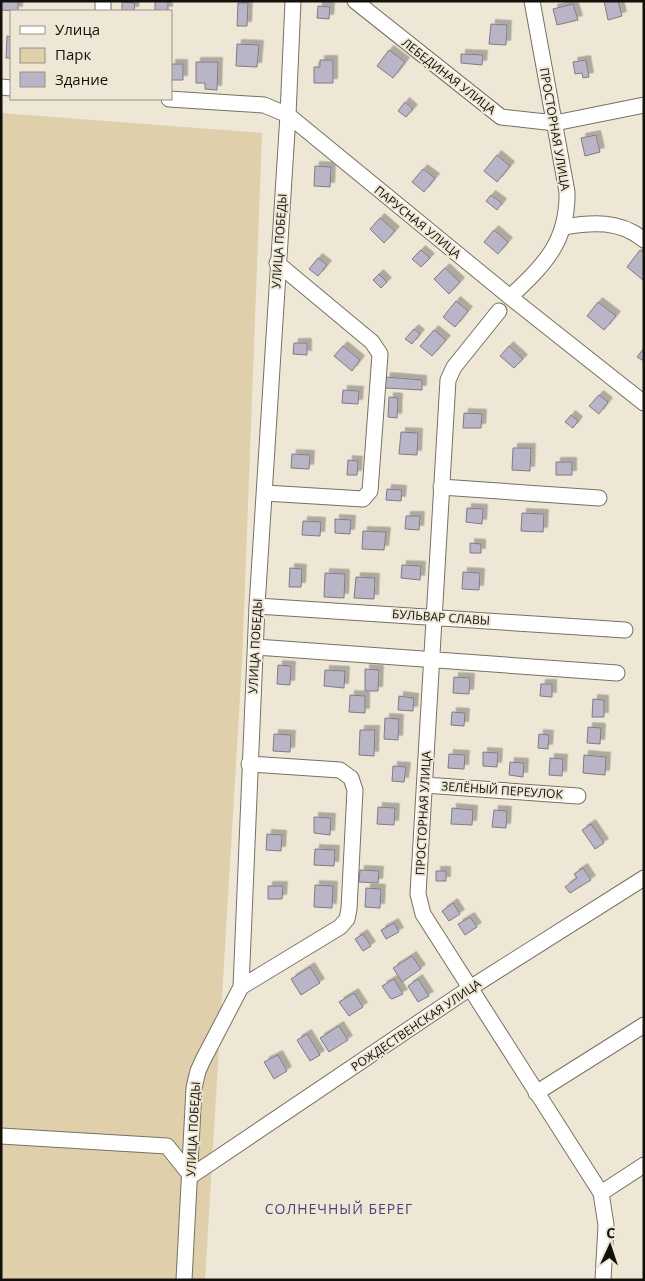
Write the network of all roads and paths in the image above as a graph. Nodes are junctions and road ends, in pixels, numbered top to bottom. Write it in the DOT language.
graph roads {
  1 [pos="293,1"];
  2 [pos="355,1"];
  3 [pos="532,1"];
  4 [pos="172,99"];
  5 [pos="644,106"];
  6 [pos="288,115"];
  7 [pos="555,123"];
  8 [pos="564,227"];
  9 [pos="644,240"];
  10 [pos="277,263"];
  11 [pos="510,297"];
  12 [pos="499,311"];
  13 [pos="644,403"];
  14 [pos="441,487"];
  15 [pos="265,493"];
  16 [pos="599,498"];
  17 [pos="257,606"];
  18 [pos="435,616"];
  19 [pos="625,630"];
  20 [pos="256,647"];
  21 [pos="433,659"];
  22 [pos="617,673"];
  23 [pos="249,764"];
  24 [pos="425,785"];
  25 [pos="578,796"];
  26 [pos="644,878"];
  27 [pos="242,987"];
  28 [pos="470,988"];
  29 [pos="644,1025"];
  30 [pos="536,1093"];
  31 [pos="1,1136"];
  32 [pos="644,1165"];
  33 [pos="191,1176"];
  34 [pos="602,1193"];
  35 [pos="184,1280"];
  36 [pos="603,1280"];
  1 -- 6 [label="street, УЛИЦА ПОБЕДЫ"];
  2 -- 7 [label="street, ЛЕБЕДИНАЯ УЛИЦА"];
  3 -- 7 [label="street, ПРОСТОРНАЯ УЛИЦА"];
  4 -- 6 [label="street, ПАРУСНАЯ УЛИЦА"];
  5 -- 7 [label="street, ЛЕБЕДИНАЯ УЛИЦА"];
  6 -- 10 [label="street, УЛИЦА ПОБЕДЫ"];
  6 -- 11 [label="street, ПАРУСНАЯ УЛИЦА"];
  7 -- 8 [label="street, ПРОСТОРНАЯ УЛИЦА"];
  8 -- 9 [label="street"];
  8 -- 11 [label="street, ПРОСТОРНАЯ УЛИЦА"];
  10 -- 15 [label="street, УЛИЦА ПОБЕДЫ"];
  10 -- 15 [label="street"];
  11 -- 13 [label="street, ПАРУСНАЯ УЛИЦА"];
  12 -- 14 [label="street, ПРОСТОРНАЯ УЛИЦА"];
  14 -- 16 [label="street"];
  14 -- 18 [label="street, ПРОСТОРНАЯ УЛИЦА"];
  15 -- 17 [label="street, УЛИЦА ПОБЕДЫ"];
  17 -- 18 [label="street, БУЛЬВАР СЛАВЫ"];
  17 -- 20 [label="street, УЛИЦА ПОБЕДЫ"];
  18 -- 19 [label="street, БУЛЬВАР СЛАВЫ"];
  18 -- 21 [label="street, ПРОСТОРНАЯ УЛИЦА"];
  20 -- 21 [label="street"];
  20 -- 23 [label="street, УЛИЦА ПОБЕДЫ"];
  21 -- 22 [label="street"];
  21 -- 24 [label="street, ПРОСТОРНАЯ УЛИЦА"];
  23 -- 27 [label="street, УЛИЦА ПОБЕДЫ"];
  23 -- 27 [label="street"];
  24 -- 25 [label="street, ЗЕЛЁНЫЙ ПЕРЕУЛОК"];
  24 -- 28 [label="street, ПРОСТОРНАЯ УЛИЦА"];
  26 -- 28 [label="street, РОЖДЕСТВЕНСКАЯ УЛИЦА"];
  27 -- 33 [label="street, УЛИЦА ПОБЕДЫ"];
  28 -- 30 [label="street, ПРОСТОРНАЯ УЛИЦА"];
  28 -- 33 [label="street, РОЖДЕСТВЕНСКАЯ УЛИЦА"];
  29 -- 30 [label="street"];
  30 -- 34 [label="street, ПРОСТОРНАЯ УЛИЦА"];
  31 -- 33 [label="street"];
  32 -- 34 [label="street"];
  33 -- 35 [label="street, УЛИЦА ПОБЕДЫ"];
  34 -- 36 [label="street, ПРОСТОРНАЯ УЛИЦА"];
}
